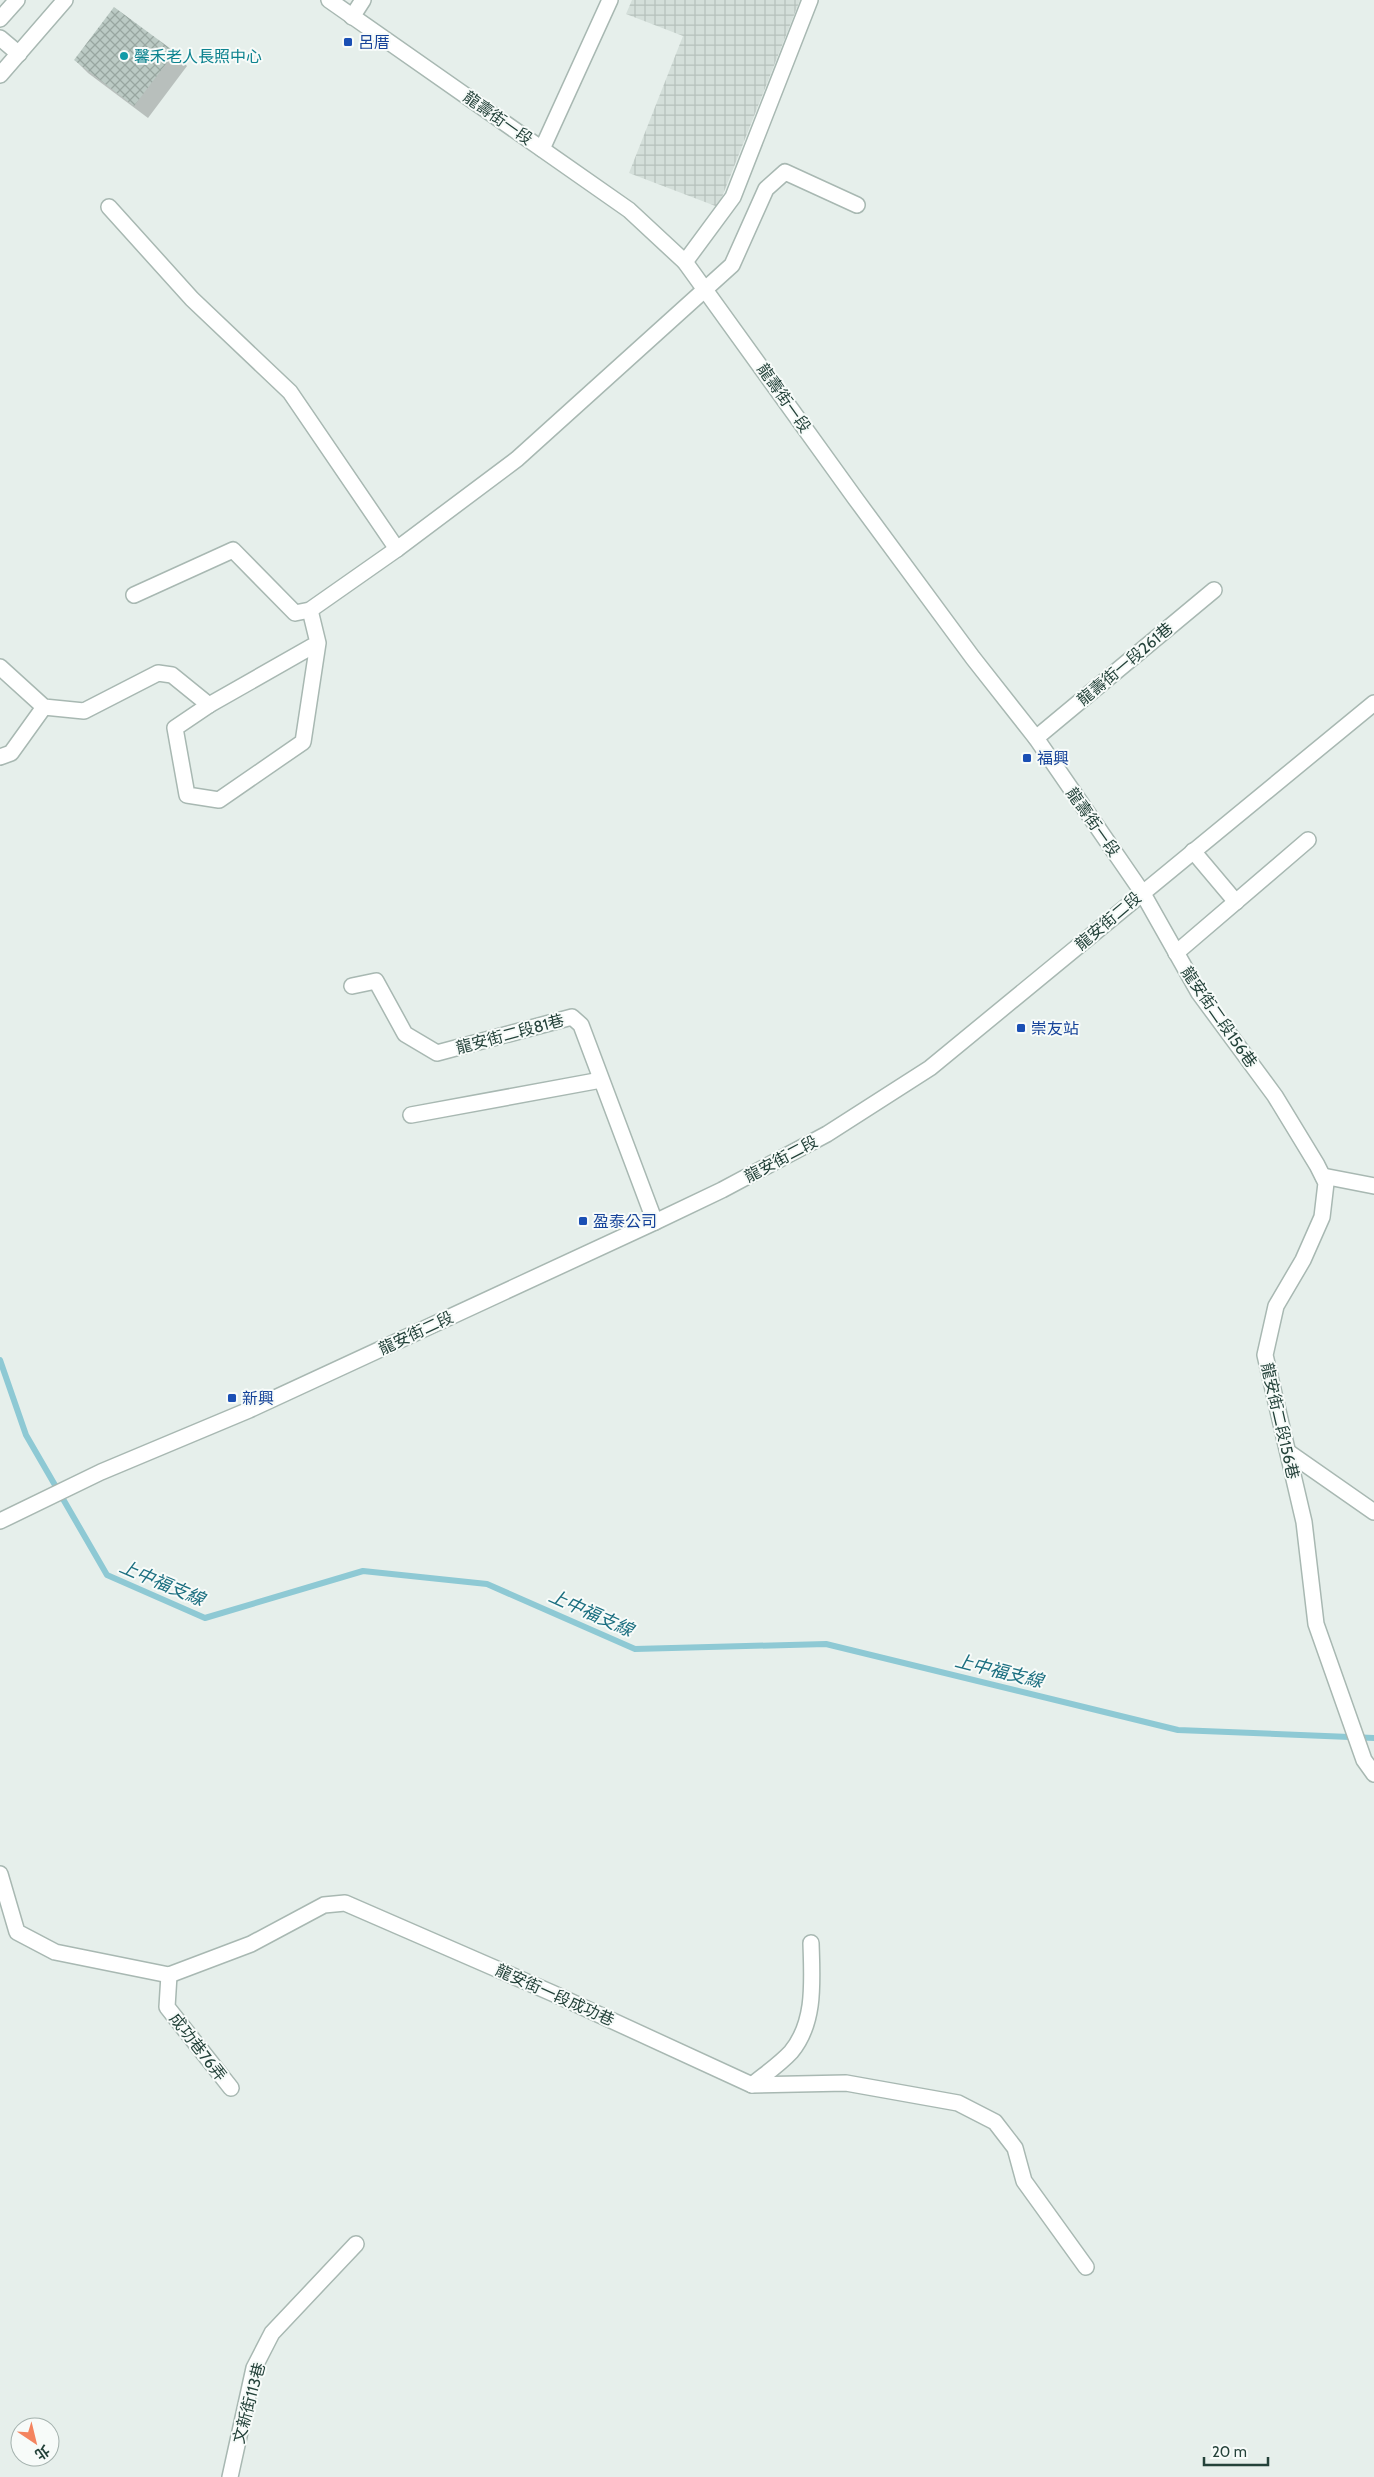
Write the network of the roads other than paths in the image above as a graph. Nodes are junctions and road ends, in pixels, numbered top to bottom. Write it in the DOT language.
graph roads {
  1 [pos="17,0"];
  2 [pos="65,0"];
  3 [pos="328,0"];
  4 [pos="363,0"];
  5 [pos="610,0"];
  6 [pos="810,0"];
  7 [pos="352,17"];
  8 [pos="0,19"];
  9 [pos="0,38"];
  10 [pos="19,54"];
  11 [pos="0,75"];
  12 [pos="542,149"];
  13 [pos="857,205"];
  14 [pos="109,207"];
  15 [pos="685,262"];
  16 [pos="704,290"];
  17 [pos="397,549"];
  18 [pos="1214,590"];
  19 [pos="134,595"];
  20 [pos="310,610"];
  21 [pos="318,643"];
  22 [pos="0,667"];
  23 [pos="1374,703"];
  24 [pos="209,705"];
  25 [pos="44,707"];
  26 [pos="1036,738"];
  27 [pos="0,757"];
  28 [pos="1308,840"];
  29 [pos="1193,851"];
  30 [pos="1142,892"];
  31 [pos="1236,902"];
  32 [pos="1176,953"];
  33 [pos="352,986"];
  34 [pos="602,1080"];
  35 [pos="410,1115"];
  36 [pos="1323,1176"];
  37 [pos="1374,1186"];
  38 [pos="655,1222"];
  39 [pos="1288,1452"];
  40 [pos="1374,1512"];
  41 [pos="0,1521"];
  42 [pos="1374,1774"];
  43 [pos="0,1874"];
  44 [pos="811,1944"];
  45 [pos="169,1975"];
  46 [pos="752,2085"];
  47 [pos="231,2088"];
  48 [pos="356,2244"];
  49 [pos="1086,2267"];
  50 [pos="230,2477"];
  1 -- 8 [label="street"];
  2 -- 10 [label="street"];
  3 -- 7 [label="street, 龍壽街一段"];
  4 -- 7 [label="street"];
  5 -- 12 [label="street"];
  6 -- 15 [label="street"];
  7 -- 12 [label="street, 龍壽街一段"];
  9 -- 10 [label="street"];
  10 -- 11 [label="street"];
  12 -- 15 [label="street, 龍壽街一段"];
  13 -- 16 [label="street"];
  14 -- 17 [label="street"];
  15 -- 16 [label="street, 龍壽街一段"];
  16 -- 17 [label="street"];
  16 -- 26 [label="street, 龍壽街一段"];
  17 -- 20 [label="street"];
  18 -- 26 [label="street, 龍壽街一段261巷"];
  19 -- 20 [label="street"];
  20 -- 21 [label="street"];
  21 -- 24 [label="street"];
  21 -- 24 [label="street"];
  22 -- 25 [label="street"];
  23 -- 29 [label="street, 龍安街二段"];
  24 -- 25 [label="street"];
  25 -- 27 [label="street"];
  26 -- 30 [label="street, 龍壽街一段"];
  28 -- 31 [label="street"];
  29 -- 30 [label="street, 龍安街二段"];
  29 -- 31 [label="street"];
  30 -- 32 [label="street, 龍安街二段156巷"];
  30 -- 38 [label="street, 龍安街二段"];
  31 -- 32 [label="street"];
  32 -- 36 [label="street, 龍安街二段156巷"];
  33 -- 34 [label="street, 龍安街二段81巷"];
  34 -- 35 [label="street"];
  34 -- 38 [label="street, 龍安街二段81巷"];
  36 -- 37 [label="street"];
  36 -- 39 [label="street, 龍安街二段156巷"];
  38 -- 41 [label="street, 龍安街二段"];
  39 -- 40 [label="street"];
  39 -- 42 [label="street, 龍安街二段156巷"];
  43 -- 45 [label="street"];
  44 -- 46 [label="street"];
  45 -- 46 [label="street, 龍安街一段成功巷"];
  45 -- 47 [label="street, 成功巷76弄"];
  46 -- 49 [label="street, 龍安街一段成功巷"];
  48 -- 50 [label="street, 文新街113巷"];
}
